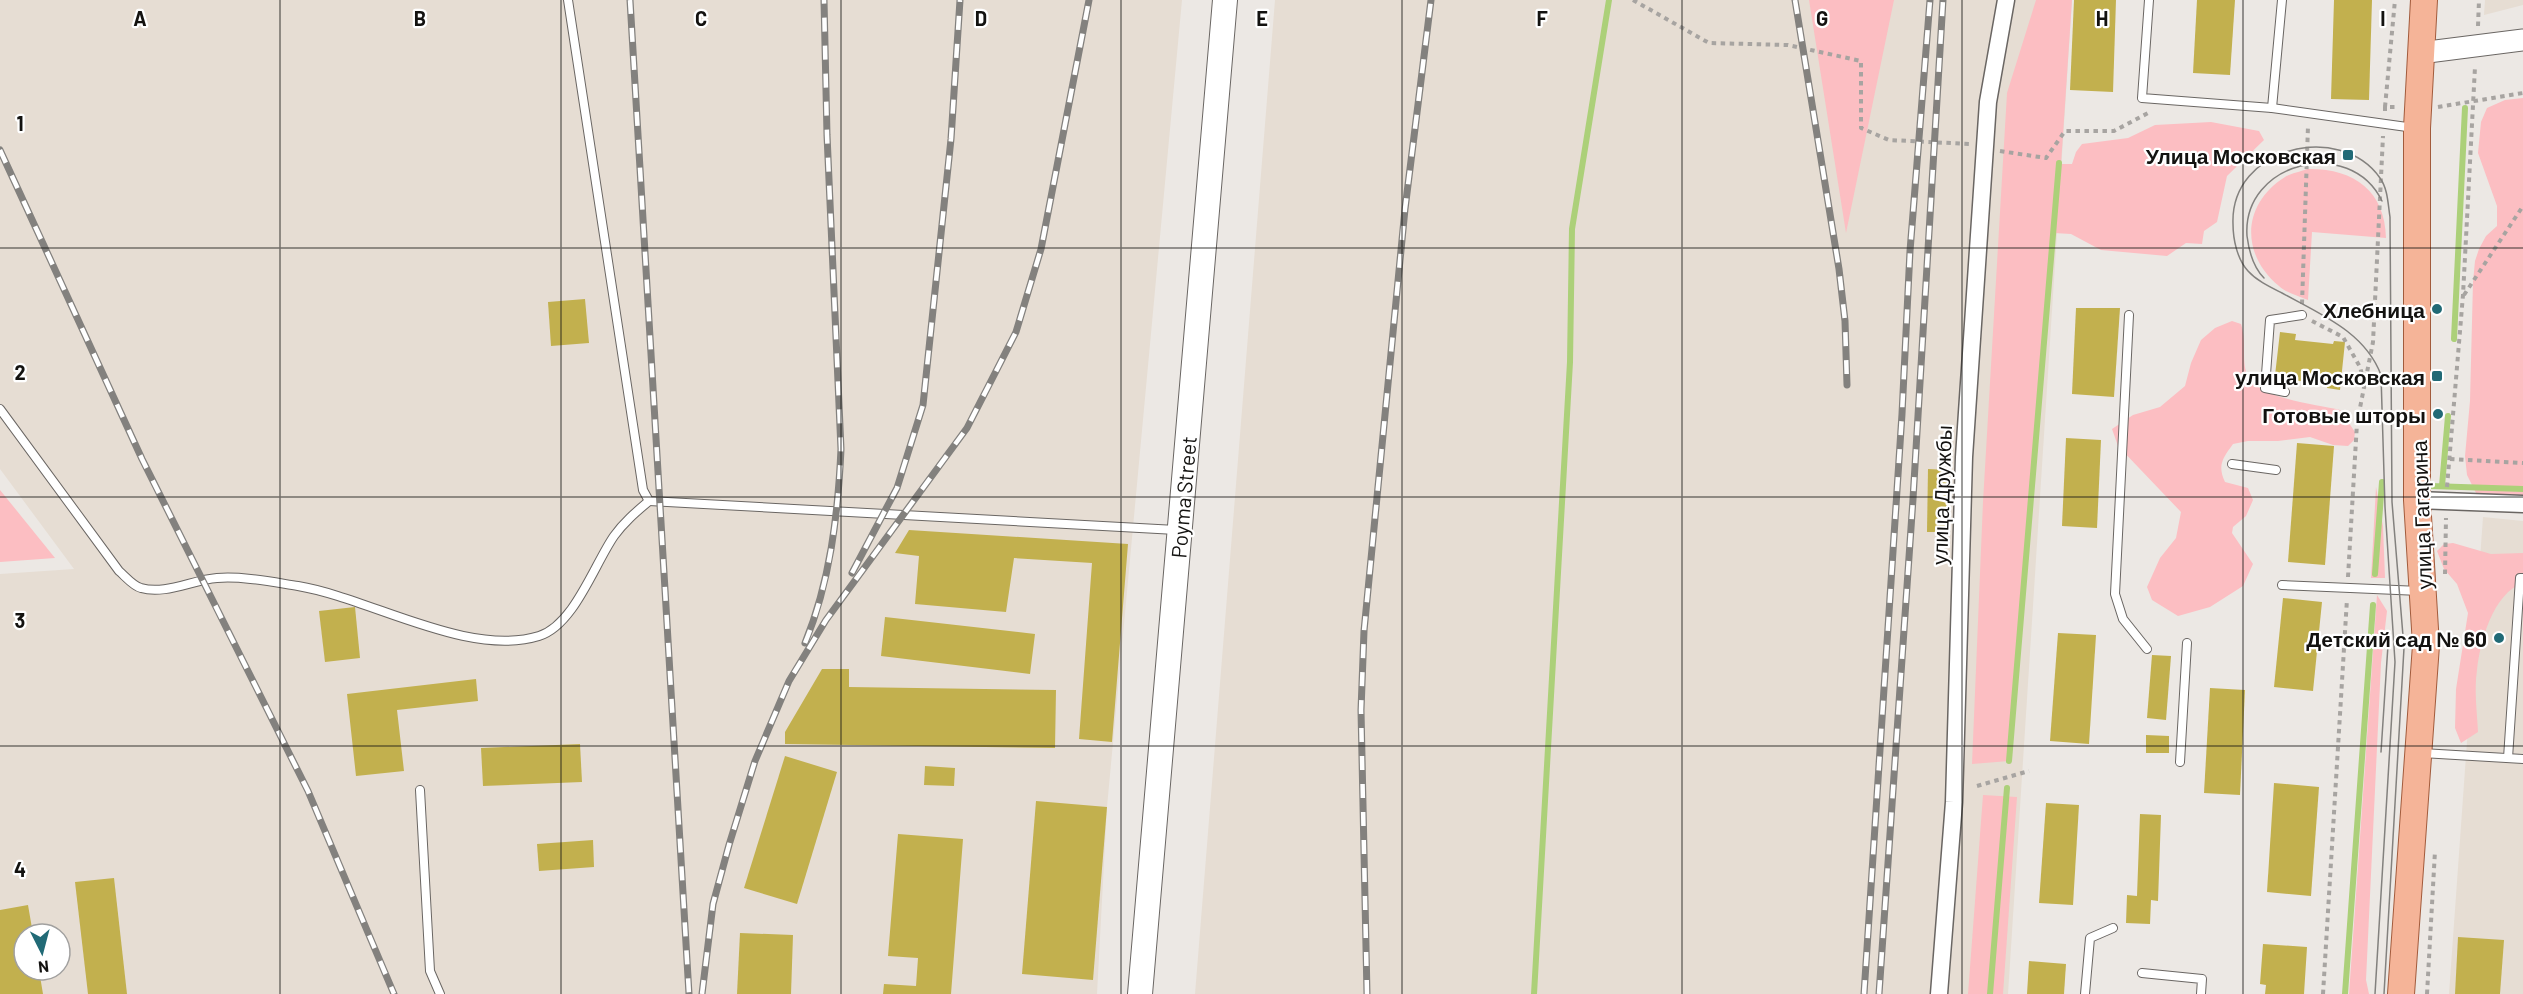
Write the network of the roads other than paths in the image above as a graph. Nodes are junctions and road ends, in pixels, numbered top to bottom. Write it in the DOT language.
graph roads {
  1 [pos="568,0"];
  2 [pos="1225,0"];
  3 [pos="2006,0"];
  4 [pos="2149,0"];
  5 [pos="2282,0"];
  6 [pos="2424,0"];
  7 [pos="2523,40"];
  8 [pos="2420,53"];
  9 [pos="2272,108"];
  10 [pos="2417,128"];
  11 [pos="2129,315"];
  12 [pos="2302,315"];
  13 [pos="2285,392"];
  14 [pos="0,409"];
  15 [pos="2232,464"];
  16 [pos="2276,470"];
  17 [pos="2417,500"];
  18 [pos="649,501"];
  19 [pos="2523,504"];
  20 [pos="1180,531"];
  21 [pos="2523,578"];
  22 [pos="2282,585"];
  23 [pos="2424,591"];
  24 [pos="2187,643"];
  25 [pos="2147,649"];
  26 [pos="2418,752"];
  27 [pos="2508,758"];
  28 [pos="2523,759"];
  29 [pos="2180,762"];
  30 [pos="420,790"];
  31 [pos="2113,928"];
  32 [pos="2142,973"];
  33 [pos="440,994"];
  34 [pos="1140,994"];
  35 [pos="1939,994"];
  36 [pos="2085,994"];
  37 [pos="2201,994"];
  38 [pos="2401,994"];
  1 -- 18 [label="lane"];
  2 -- 20 [label="main road, Poyma Street"];
  3 -- 35 [label="street, улица Дружбы"];
  4 -- 9 [label="lane"];
  5 -- 9 [label="lane"];
  6 -- 8 [label="main road, улица Гагарина"];
  7 -- 8 [label="street"];
  8 -- 10 [label="main road, улица Гагарина"];
  9 -- 10 [label="lane"];
  10 -- 17 [label="main road, улица Гагарина"];
  11 -- 25 [label="lane"];
  12 -- 13 [label="lane"];
  14 -- 18 [label="lane"];
  15 -- 16 [label="lane"];
  17 -- 19 [label="street"];
  17 -- 23 [label="main road, улица Гагарина"];
  18 -- 20 [label="lane"];
  20 -- 34 [label="main road, Poyma Street"];
  21 -- 27 [label="lane"];
  22 -- 23 [label="lane"];
  23 -- 26 [label="main road, улица Гагарина"];
  24 -- 29 [label="lane"];
  26 -- 27 [label="lane"];
  26 -- 38 [label="main road, улица Гагарина"];
  27 -- 28 [label="lane"];
  30 -- 33 [label="lane"];
  31 -- 36 [label="lane"];
  32 -- 37 [label="lane"];
}
